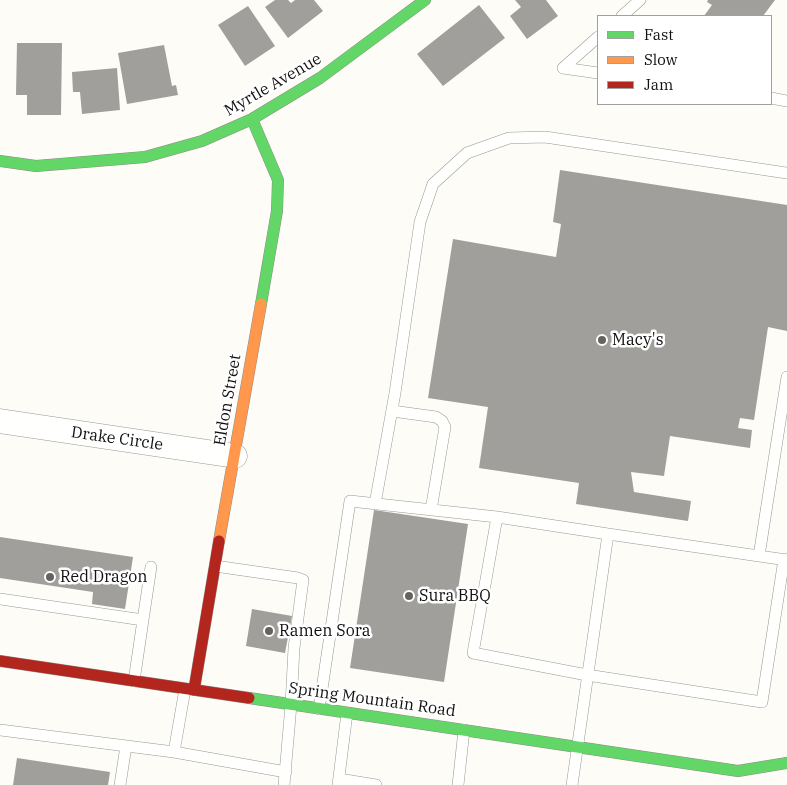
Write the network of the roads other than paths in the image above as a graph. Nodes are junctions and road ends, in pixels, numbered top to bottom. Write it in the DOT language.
graph roads {
  1 [pos="425,0"];
  2 [pos="640,0"];
  3 [pos="623,15"];
  4 [pos="597,38"];
  5 [pos="597,73"];
  6 [pos="772,98"];
  7 [pos="787,101"];
  8 [pos="252,119"];
  9 [pos="0,161"];
  10 [pos="787,173"];
  11 [pos="787,377"];
  12 [pos="392,410"];
  13 [pos="784,417"];
  14 [pos="0,421"];
  15 [pos="235,456"];
  16 [pos="375,504"];
  17 [pos="431,510"];
  18 [pos="497,517"];
  19 [pos="608,534"];
  20 [pos="759,556"];
  21 [pos="786,559"];
  22 [pos="215,566"];
  23 [pos="151,567"];
  24 [pos="0,599"];
  25 [pos="143,620"];
  26 [pos="0,662"];
  27 [pos="587,675"];
  28 [pos="134,681"];
  29 [pos="189,690"];
  30 [pos="292,705"];
  31 [pos="319,709"];
  32 [pos="347,713"];
  33 [pos="0,730"];
  34 [pos="464,730"];
  35 [pos="126,746"];
  36 [pos="577,747"];
  37 [pos="174,752"];
  38 [pos="787,763"];
  39 [pos="738,771"];
  40 [pos="286,772"];
  41 [pos="752,780"];
  42 [pos="339,782"];
  43 [pos="120,785"];
  44 [pos="284,785"];
  45 [pos="376,785"];
  46 [pos="458,785"];
  47 [pos="572,785"];
  48 [pos="736,785"];
  1 -- 8 [label="street, Myrtle Avenue"];
  2 -- 3 [label="lane"];
  4 -- 5 [label="lane"];
  6 -- 7 [label="lane"];
  8 -- 9 [label="street, Myrtle Avenue"];
  8 -- 15 [label="street, Eldon Street"];
  10 -- 12 [label="lane"];
  11 -- 13 [label="lane"];
  12 -- 16 [label="lane"];
  12 -- 17 [label="lane"];
  13 -- 20 [label="lane"];
  14 -- 15 [label="street, Drake Circle"];
  15 -- 22 [label="street, Eldon Street"];
  16 -- 17 [label="lane"];
  16 -- 31 [label="lane"];
  17 -- 18 [label="lane"];
  18 -- 19 [label="lane"];
  18 -- 27 [label="lane"];
  19 -- 20 [label="lane"];
  19 -- 27 [label="lane"];
  20 -- 21 [label="lane"];
  21 -- 27 [label="lane"];
  22 -- 29 [label="street, Eldon Street"];
  22 -- 30 [label="lane"];
  23 -- 25 [label="lane"];
  24 -- 25 [label="lane"];
  25 -- 28 [label="lane"];
  26 -- 28 [label="street, Spring Mountain Road"];
  27 -- 36 [label="lane"];
  28 -- 29 [label="street, Spring Mountain Road"];
  29 -- 30 [label="street, Spring Mountain Road"];
  29 -- 37 [label="lane"];
  30 -- 31 [label="street, Spring Mountain Road"];
  30 -- 40 [label="lane"];
  31 -- 32 [label="street, Spring Mountain Road"];
  32 -- 34 [label="street, Spring Mountain Road"];
  32 -- 42 [label="lane"];
  33 -- 35 [label="lane"];
  34 -- 36 [label="street, Spring Mountain Road"];
  34 -- 46 [label="lane"];
  35 -- 37 [label="lane"];
  35 -- 43 [label="lane"];
  36 -- 39 [label="street, Spring Mountain Road"];
  36 -- 47 [label="lane"];
  37 -- 40 [label="lane"];
  38 -- 39 [label="street, Spring Mountain Road"];
  39 -- 41 [label="street, Spring Mountain Road"];
  39 -- 48 [label="lane"];
  40 -- 44 [label="lane"];
  42 -- 45 [label="lane"];
}
